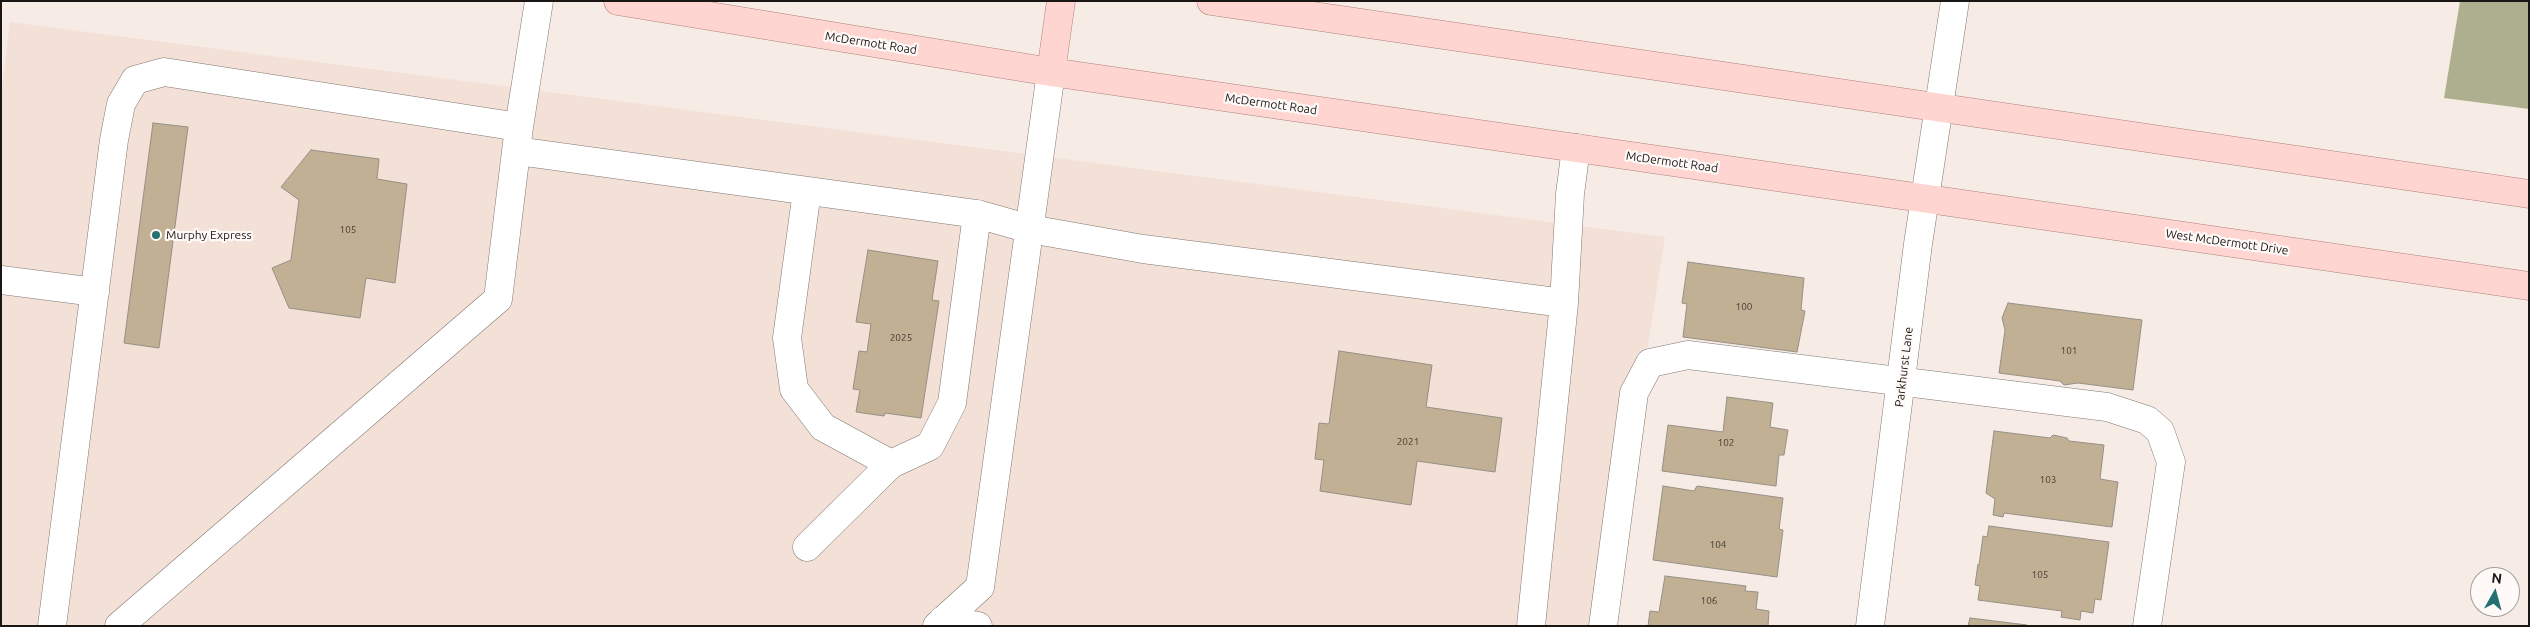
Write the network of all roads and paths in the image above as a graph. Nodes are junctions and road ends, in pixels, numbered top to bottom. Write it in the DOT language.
graph roads {
  1 [pos="539,1"];
  2 [pos="618,1"];
  3 [pos="1061,1"];
  4 [pos="1211,1"];
  5 [pos="1955,1"];
  6 [pos="1051,72"];
  7 [pos="1940,108"];
  8 [pos="518,139"];
  9 [pos="1576,148"];
  10 [pos="807,191"];
  11 [pos="2529,194"];
  12 [pos="1925,198"];
  13 [pos="977,214"];
  14 [pos="1030,229"];
  15 [pos="1,280"];
  16 [pos="2529,286"];
  17 [pos="95,292"];
  18 [pos="1564,303"];
  19 [pos="1902,382"];
  20 [pos="891,464"];
  21 [pos="807,547"];
  22 [pos="940,623"];
  23 [pos="52,626"];
  24 [pos="119,626"];
  25 [pos="978,626"];
  26 [pos="1531,626"];
  27 [pos="1603,626"];
  28 [pos="1870,626"];
  29 [pos="2147,626"];
  1 -- 8 [label="street"];
  2 -- 6 [label="main road, McDermott Road"];
  3 -- 6 [label="main road"];
  4 -- 7 [label="main road"];
  5 -- 7 [label="street, Parkhurst Lane"];
  6 -- 9 [label="main road, McDermott Road"];
  6 -- 14 [label="street"];
  7 -- 11 [label="main road"];
  7 -- 12 [label="street, Parkhurst Lane"];
  8 -- 10 [label="street"];
  8 -- 17 [label="street"];
  8 -- 24 [label="street"];
  9 -- 12 [label="main road, McDermott Road"];
  9 -- 18 [label="street"];
  10 -- 13 [label="street"];
  10 -- 20 [label="street"];
  12 -- 16 [label="main road, West McDermott Drive"];
  12 -- 19 [label="street, Parkhurst Lane"];
  13 -- 14 [label="street"];
  13 -- 20 [label="street"];
  14 -- 18 [label="street"];
  14 -- 22 [label="street"];
  15 -- 17 [label="street"];
  17 -- 23 [label="street"];
  18 -- 26 [label="street"];
  19 -- 27 [label="street"];
  19 -- 28 [label="street, Parkhurst Lane"];
  19 -- 29 [label="street"];
  20 -- 21 [label="street"];
  22 -- 25 [label="street"];
}
